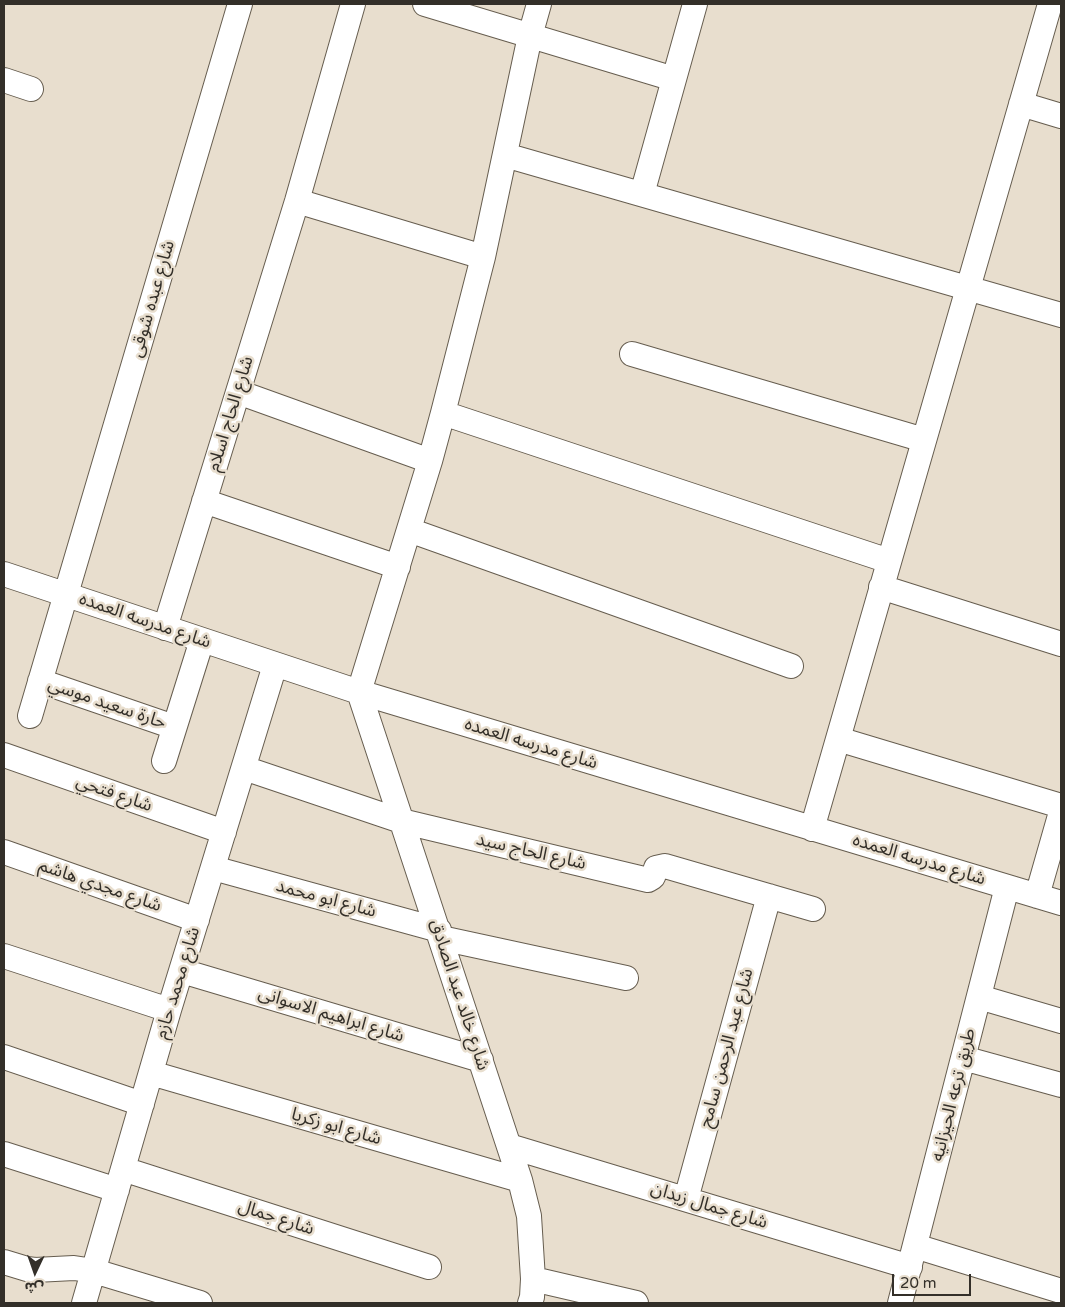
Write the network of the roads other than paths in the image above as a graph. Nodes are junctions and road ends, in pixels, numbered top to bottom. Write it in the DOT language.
graph roads {
  1 [pos="240,4"];
  2 [pos="353,4"];
  3 [pos="426,4"];
  4 [pos="539,4"];
  5 [pos="695,4"];
  6 [pos="1052,15"];
  7 [pos="530,36"];
  8 [pos="4,80"];
  9 [pos="674,80"];
  10 [pos="31,89"];
  11 [pos="1021,104"];
  12 [pos="1061,116"];
  13 [pos="505,155"];
  14 [pos="642,194"];
  15 [pos="297,201"];
  16 [pos="483,257"];
  17 [pos="968,288"];
  18 [pos="1061,315"];
  19 [pos="632,354"];
  20 [pos="238,392"];
  21 [pos="443,413"];
  22 [pos="924,440"];
  23 [pos="430,461"];
  24 [pos="204,501"];
  25 [pos="409,530"];
  26 [pos="889,561"];
  27 [pos="398,567"];
  28 [pos="4,574"];
  29 [pos="882,587"];
  30 [pos="66,594"];
  31 [pos="165,628"];
  32 [pos="202,640"];
  33 [pos="1061,644"];
  34 [pos="275,665"];
  35 [pos="791,666"];
  36 [pos="40,681"];
  37 [pos="359,692"];
  38 [pos="30,716"];
  39 [pos="174,728"];
  40 [pos="838,739"];
  41 [pos="4,755"];
  42 [pos="164,761"];
  43 [pos="244,768"];
  44 [pos="1061,806"];
  45 [pos="1061,812"];
  46 [pos="401,821"];
  47 [pos="812,828"];
  48 [pos="224,832"];
  49 [pos="4,852"];
  50 [pos="213,868"];
  51 [pos="1006,887"];
  52 [pos="769,896"];
  53 [pos="1037,896"];
  54 [pos="1061,903"];
  55 [pos="814,909"];
  56 [pos="197,920"];
  57 [pos="440,934"];
  58 [pos="4,956"];
  59 [pos="182,971"];
  60 [pos="626,978"];
  61 [pos="979,997"];
  62 [pos="169,1010"];
  63 [pos="1061,1021"];
  64 [pos="4,1057"];
  65 [pos="963,1058"];
  66 [pos="480,1060"];
  67 [pos="151,1073"];
  68 [pos="1061,1085"];
  69 [pos="142,1104"];
  70 [pos="509,1146"];
  71 [pos="4,1154"];
  72 [pos="120,1180"];
  73 [pos="520,1180"];
  74 [pos="686,1199"];
  75 [pos="912,1256"];
  76 [pos="4,1262"];
  77 [pos="428,1266"];
  78 [pos="94,1271"];
  79 [pos="533,1279"];
  80 [pos="1061,1291"];
  81 [pos="84,1303"];
  82 [pos="200,1303"];
  83 [pos="530,1303"];
  84 [pos="636,1303"];
  85 [pos="900,1303"];
  1 -- 30 [label="street, شارع عبده شوقى"];
  2 -- 15 [label="street, شارع الحاج اسلام"];
  3 -- 7 [label="street"];
  4 -- 7 [label="street"];
  5 -- 9 [label="street"];
  6 -- 11 [label="street"];
  7 -- 9 [label="street"];
  7 -- 13 [label="street"];
  8 -- 10 [label="street"];
  9 -- 14 [label="street"];
  11 -- 12 [label="street"];
  11 -- 17 [label="street"];
  13 -- 14 [label="street"];
  13 -- 16 [label="street"];
  14 -- 17 [label="street"];
  15 -- 16 [label="street"];
  15 -- 20 [label="street, شارع الحاج اسلام"];
  16 -- 21 [label="street"];
  17 -- 18 [label="street"];
  17 -- 22 [label="street"];
  19 -- 22 [label="street"];
  20 -- 23 [label="street"];
  20 -- 24 [label="street, شارع الحاج اسلام"];
  21 -- 23 [label="street"];
  21 -- 26 [label="street"];
  22 -- 26 [label="street"];
  23 -- 25 [label="street"];
  24 -- 27 [label="street"];
  24 -- 31 [label="street, شارع الحاج اسلام"];
  25 -- 27 [label="street"];
  25 -- 35 [label="street"];
  26 -- 29 [label="street"];
  27 -- 37 [label="street"];
  28 -- 30 [label="street, شارع مدرسه العمده"];
  29 -- 33 [label="street"];
  29 -- 40 [label="street"];
  30 -- 31 [label="street, شارع مدرسه العمده"];
  30 -- 36 [label="street, شارع عبده شوقى"];
  31 -- 32 [label="street, شارع مدرسه العمده"];
  32 -- 34 [label="street, شارع مدرسه العمده"];
  32 -- 39 [label="street"];
  34 -- 37 [label="street, شارع مدرسه العمده"];
  34 -- 43 [label="street, شارع محمد حازم"];
  36 -- 38 [label="street, شارع عبده شوقى"];
  36 -- 39 [label="street, حارة سعيد موسي"];
  37 -- 46 [label="street, شارع خالد عبد الصادق"];
  37 -- 47 [label="street, شارع مدرسه العمده"];
  39 -- 42 [label="street"];
  40 -- 44 [label="street"];
  40 -- 47 [label="street"];
  41 -- 48 [label="street, شارع فتحي"];
  43 -- 46 [label="street, شارع الحاج سيد"];
  43 -- 48 [label="street, شارع محمد حازم"];
  45 -- 53 [label="street"];
  46 -- 52 [label="street, شارع الحاج سيد"];
  46 -- 57 [label="street, شارع خالد عبد الصادق"];
  47 -- 51 [label="street, شارع مدرسه العمده"];
  48 -- 50 [label="street, شارع محمد حازم"];
  49 -- 56 [label="street, شارع مجدي هاشم"];
  50 -- 56 [label="street, شارع محمد حازم"];
  50 -- 57 [label="street, شارع ابو محمد"];
  51 -- 53 [label="street, شارع مدرسه العمده"];
  51 -- 61 [label="street, طريق ترعه الحيزانيه"];
  52 -- 55 [label="street, شارع الحاج سيد"];
  52 -- 74 [label="street, شارع عبد الرحمن سامح"];
  53 -- 54 [label="street, شارع مدرسه العمده"];
  56 -- 59 [label="street, شارع محمد حازم"];
  57 -- 60 [label="street, شارع ابو محمد"];
  57 -- 66 [label="street, شارع خالد عبد الصادق"];
  58 -- 62 [label="street"];
  59 -- 62 [label="street, شارع محمد حازم"];
  59 -- 66 [label="street, شارع ابراهيم الاسوانى"];
  61 -- 63 [label="street"];
  61 -- 65 [label="street, طريق ترعه الحيزانيه"];
  62 -- 67 [label="street, شارع محمد حازم"];
  64 -- 69 [label="street"];
  65 -- 68 [label="street"];
  65 -- 75 [label="street, طريق ترعه الحيزانيه"];
  66 -- 70 [label="street, شارع خالد عبد الصادق"];
  67 -- 69 [label="street, شارع محمد حازم"];
  67 -- 73 [label="street, شارع ابو زكريا"];
  69 -- 72 [label="street, شارع محمد حازم"];
  70 -- 73 [label="street, شارع خالد عبد الصادق"];
  70 -- 74 [label="street, شارع جمال زيدان"];
  71 -- 72 [label="street, شارع جمال"];
  72 -- 77 [label="street, شارع جمال"];
  72 -- 78 [label="street, شارع محمد حازم"];
  73 -- 79 [label="street, شارع خالد عبد الصادق"];
  74 -- 75 [label="street, شارع جمال زيدان"];
  75 -- 80 [label="street, شارع جمال زيدان"];
  75 -- 85 [label="street, طريق ترعه الحيزانيه"];
  76 -- 78 [label="street"];
  78 -- 81 [label="street, شارع محمد حازم"];
  78 -- 82 [label="street"];
  79 -- 83 [label="street, شارع خالد عبد الصادق"];
  79 -- 84 [label="street"];
}
